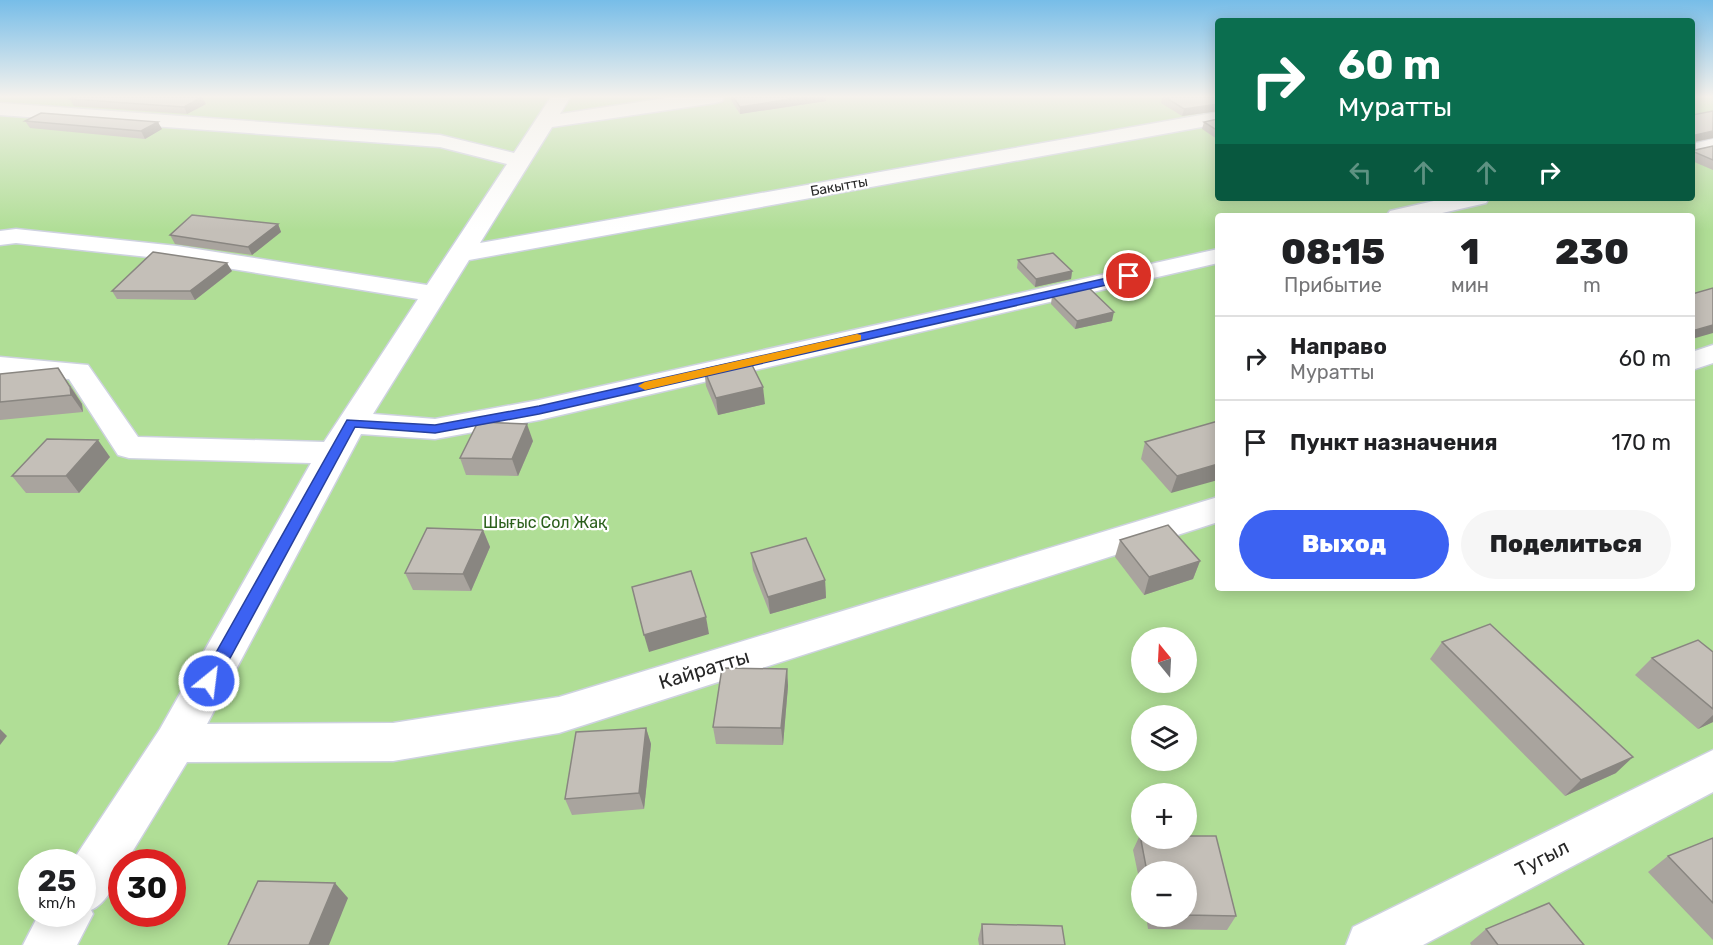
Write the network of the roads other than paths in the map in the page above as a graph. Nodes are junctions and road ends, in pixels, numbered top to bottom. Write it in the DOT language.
graph roads {
  1 [pos="440,141"];
  2 [pos="532,141"];
  3 [pos="1089,141"];
  4 [pos="1713,145"];
  5 [pos="1695,149"];
  6 [pos="520,160"];
  7 [pos="1465,201"];
  8 [pos="1411,213"];
  9 [pos="0,238"];
  10 [pos="460,254"];
  11 [pos="1215,257"];
  12 [pos="434,294"];
  13 [pos="1713,354"];
  14 [pos="1695,360"];
  15 [pos="0,366"];
  16 [pos="351,423"];
  17 [pos="333,453"];
  18 [pos="1215,510"];
  19 [pos="175,743"];
  20 [pos="1713,770"];
  21 [pos="96,868"];
  22 [pos="60,927"];
  23 [pos="48,945"];
  24 [pos="1371,945"];
  1 -- 6 [label="street"];
  2 -- 6 [label="street"];
  3 -- 10 [label="street, Бакытты"];
  4 -- 5 [label="street"];
  6 -- 10 [label="street"];
  7 -- 8 [label="street"];
  9 -- 12 [label="street"];
  10 -- 12 [label="street"];
  11 -- 16 [label="street"];
  12 -- 16 [label="street"];
  13 -- 14 [label="street"];
  15 -- 17 [label="street"];
  16 -- 17 [label="street"];
  17 -- 19 [label="street"];
  18 -- 19 [label="street, Кайратты"];
  19 -- 21 [label="street"];
  20 -- 24 [label="street, Тугыл"];
  22 -- 23 [label="street"];
}
